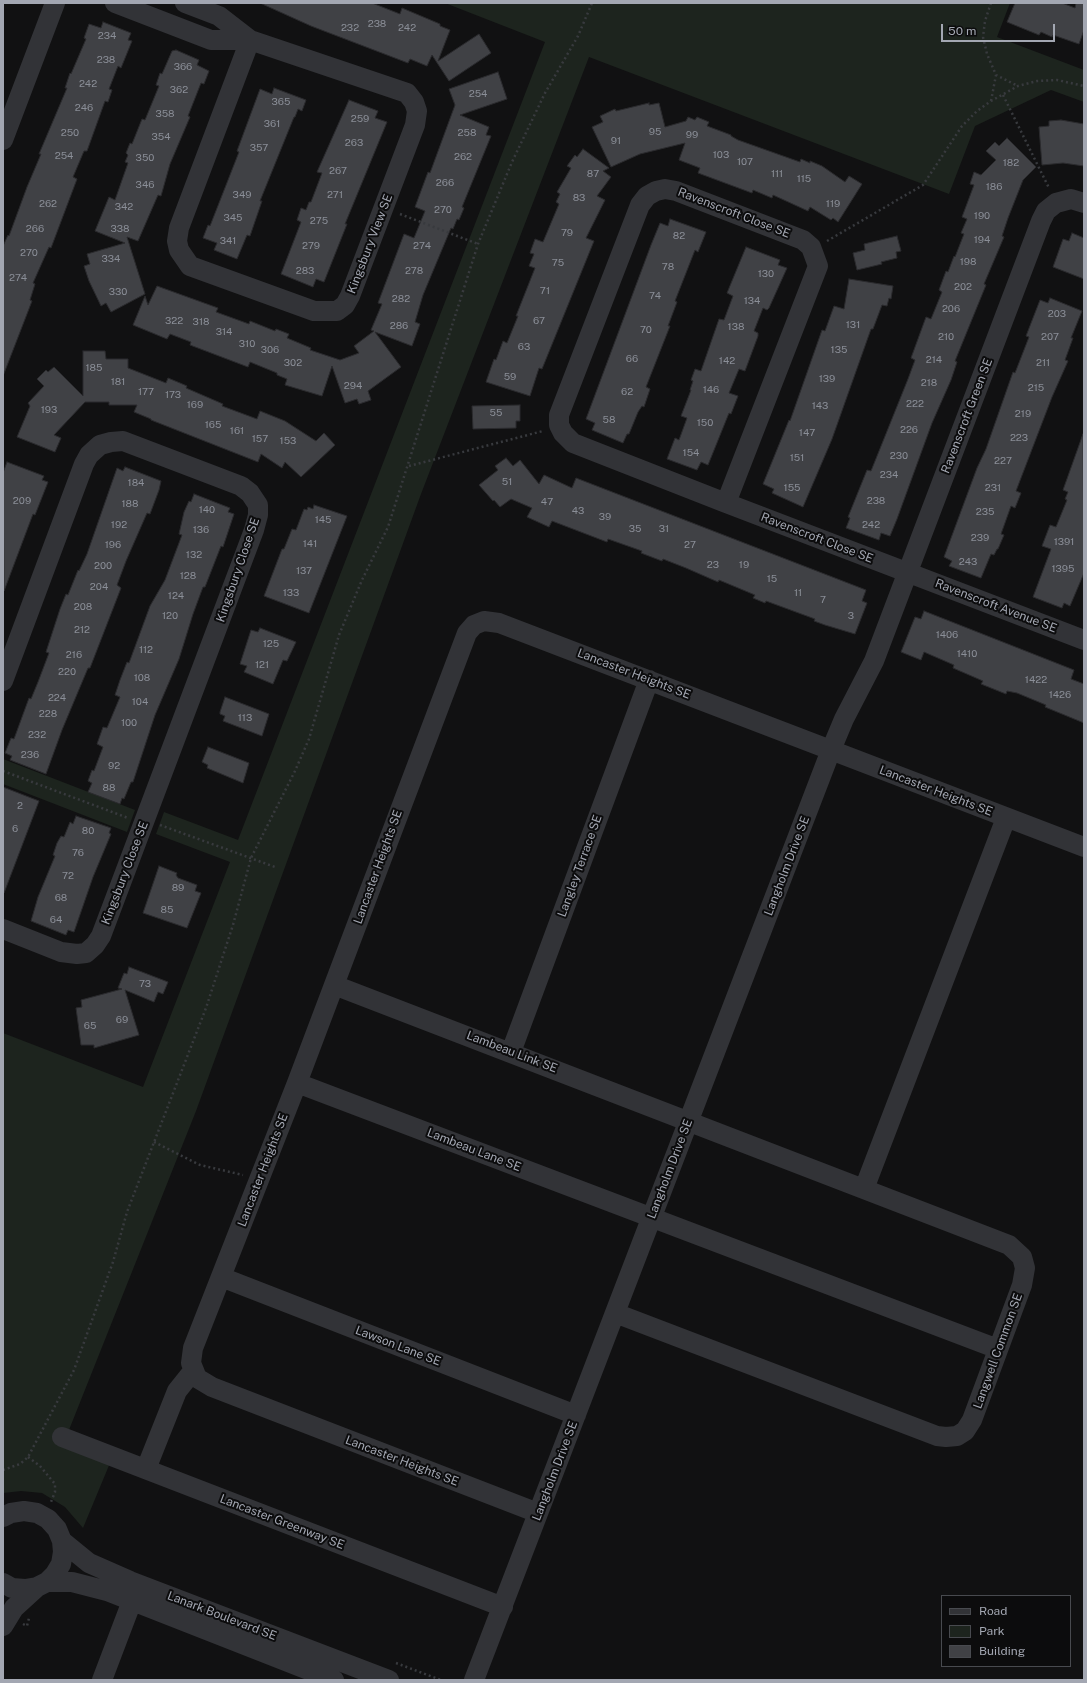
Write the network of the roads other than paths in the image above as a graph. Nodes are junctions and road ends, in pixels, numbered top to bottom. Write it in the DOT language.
graph roads {
  1 [pos="55,3"];
  2 [pos="115,3"];
  3 [pos="185,3"];
  4 [pos="250,40"];
  5 [pos="3,140"];
  6 [pos="1084,203"];
  7 [pos="726,503"];
  8 [pos="907,573"];
  9 [pos="1084,640"];
  10 [pos="874,661"];
  11 [pos="649,680"];
  12 [pos="3,681"];
  13 [pos="831,750"];
  14 [pos="1006,818"];
  15 [pos="1084,847"];
  16 [pos="3,930"];
  17 [pos="334,985"];
  18 [pos="511,1052"];
  19 [pos="297,1082"];
  20 [pos="689,1121"];
  21 [pos="864,1189"];
  22 [pos="652,1217"];
  23 [pos="221,1277"];
  24 [pos="615,1314"];
  25 [pos="998,1349"];
  26 [pos="193,1371"];
  27 [pos="576,1414"];
  28 [pos="62,1437"];
  29 [pos="146,1470"];
  30 [pos="538,1513"];
  31 [pos="3,1517"];
  32 [pos="62,1541"];
  33 [pos="3,1583"];
  34 [pos="42,1584"];
  35 [pos="132,1601"];
  36 [pos="503,1607"];
  37 [pos="3,1626"];
  38 [pos="102,1680"];
  39 [pos="334,1680"];
  40 [pos="389,1680"];
  41 [pos="474,1680"];
  1 -- 5 [label="street"];
  2 -- 4 [label="street, Kingsbury View SE"];
  3 -- 4 [label="street, Kingsbury View SE"];
  4 -- 4 [label="street, Kingsbury View SE"];
  6 -- 8 [label="street, Ravenscroft Green SE"];
  7 -- 7 [label="street, Ravenscroft Close SE"];
  7 -- 8 [label="street, Ravenscroft Close SE"];
  8 -- 9 [label="street, Ravenscroft Avenue SE"];
  8 -- 10 [label="street, Ravenscroft Green SE"];
  10 -- 13 [label="street, Langholm Drive SE"];
  11 -- 13 [label="street, Lancaster Heights SE"];
  11 -- 17 [label="street, Lancaster Heights SE"];
  11 -- 18 [label="street, Langley Terrace SE"];
  12 -- 16 [label="street, Kingsbury Close SE"];
  13 -- 14 [label="street, Lancaster Heights SE"];
  13 -- 20 [label="street, Langholm Drive SE"];
  14 -- 15 [label="street, Lancaster Heights SE"];
  14 -- 21 [label="street"];
  17 -- 18 [label="street, Lambeau Link SE"];
  17 -- 19 [label="street, Lancaster Heights SE"];
  18 -- 20 [label="street, Lambeau Link SE"];
  19 -- 22 [label="street, Lambeau Lane SE"];
  19 -- 23 [label="street, Lancaster Heights SE"];
  20 -- 21 [label="street, Langwell Common SE"];
  20 -- 22 [label="street, Langholm Drive SE"];
  21 -- 25 [label="street, Langwell Common SE"];
  22 -- 24 [label="street, Langholm Drive SE"];
  22 -- 25 [label="street, Lambeau Lane SE"];
  23 -- 26 [label="street, Lancaster Heights SE"];
  23 -- 27 [label="street, Lawson Lane SE"];
  24 -- 25 [label="street, Langwell Common SE"];
  24 -- 27 [label="street, Langholm Drive SE"];
  26 -- 29 [label="street"];
  26 -- 30 [label="street, Lancaster Heights SE"];
  27 -- 30 [label="street, Langholm Drive SE"];
  28 -- 29 [label="street, Lancaster Greenway SE"];
  29 -- 36 [label="street, Lancaster Greenway SE"];
  30 -- 36 [label="street, Langholm Drive SE"];
  31 -- 32 [label="street"];
  32 -- 34 [label="street"];
  32 -- 40 [label="street, Lanark Boulevard SE"];
  33 -- 34 [label="street, Lanark Boulevard SE"];
  34 -- 35 [label="street, Lanark Boulevard SE"];
  34 -- 37 [label="street"];
  35 -- 38 [label="street"];
  35 -- 39 [label="street, Lanark Boulevard SE"];
  36 -- 41 [label="street, Langholm Drive SE"];
}
